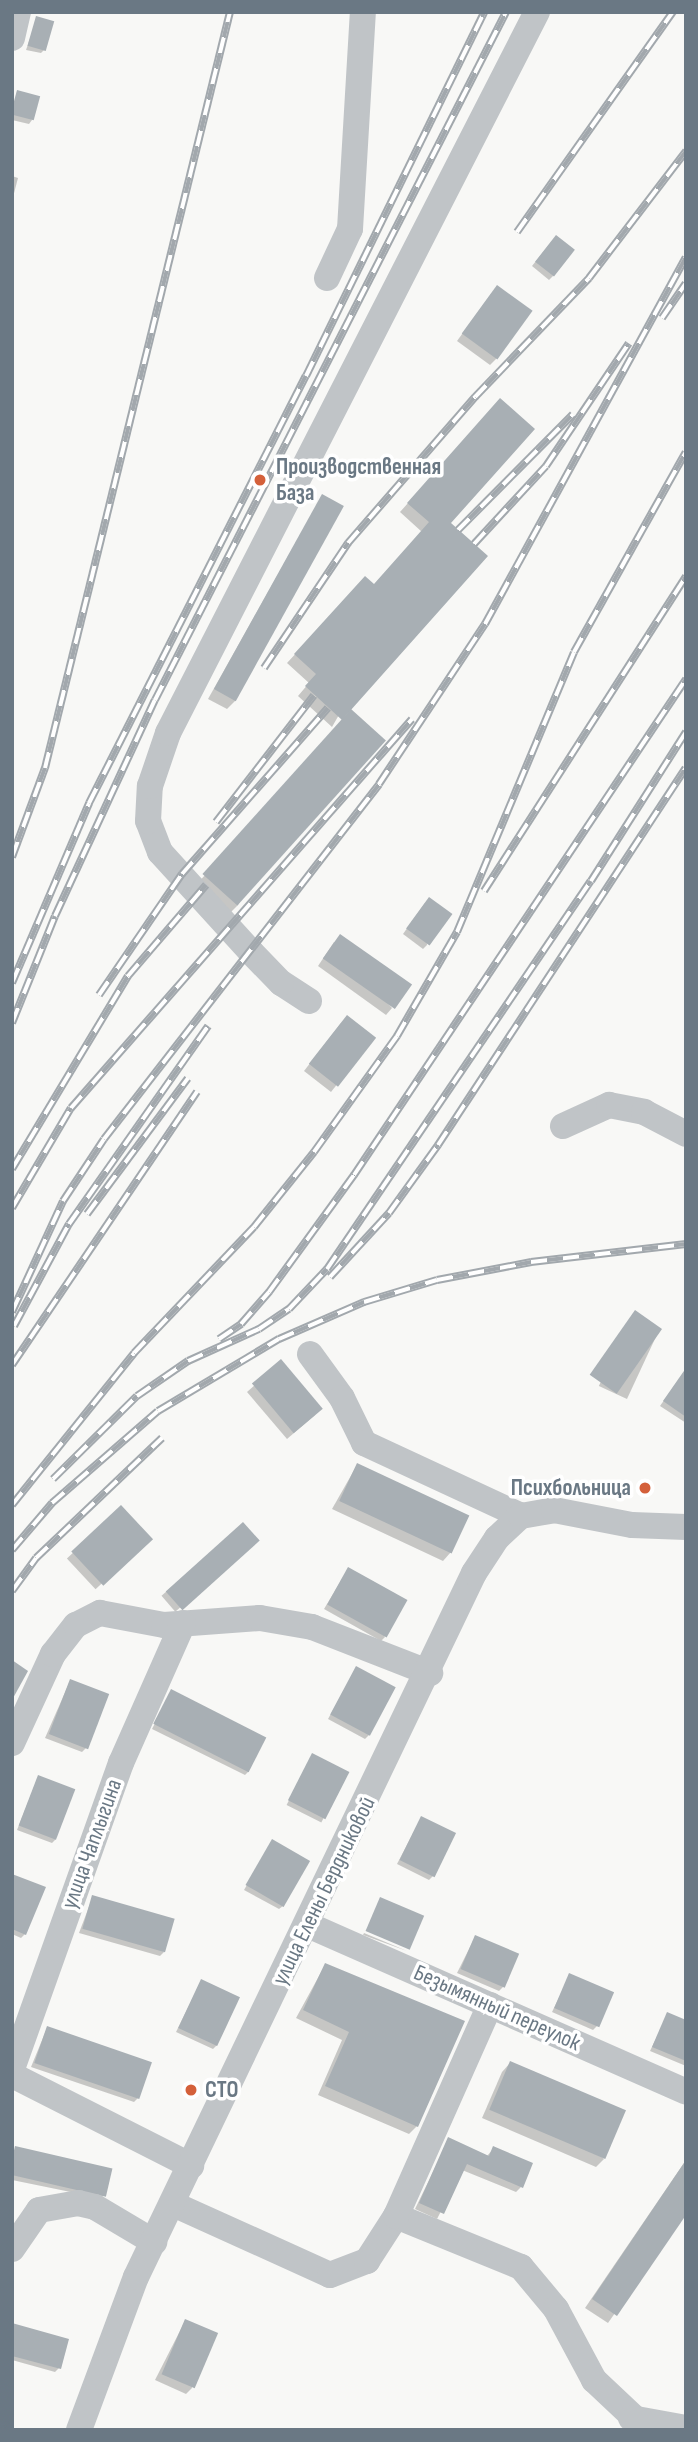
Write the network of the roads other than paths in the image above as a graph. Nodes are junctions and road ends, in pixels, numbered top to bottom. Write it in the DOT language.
graph roads {
  1 [pos="18,12"];
  2 [pos="363,12"];
  3 [pos="537,12"];
  4 [pos="12,38"];
  5 [pos="327,278"];
  6 [pos="309,1002"];
  7 [pos="563,1126"];
  8 [pos="686,1134"];
  9 [pos="310,1354"];
  10 [pos="521,1516"];
  11 [pos="686,1527"];
  12 [pos="183,1623"];
  13 [pos="430,1673"];
  14 [pos="12,1743"];
  15 [pos="308,1925"];
  16 [pos="490,2005"];
  17 [pos="12,2069"];
  18 [pos="12,2075"];
  19 [pos="686,2092"];
  20 [pos="191,2166"];
  21 [pos="173,2204"];
  22 [pos="396,2216"];
  23 [pos="154,2242"];
  24 [pos="12,2249"];
  25 [pos="639,2424"];
  26 [pos="686,2428"];
  27 [pos="79,2430"];
  1 -- 4 [label="street"];
  2 -- 5 [label="street"];
  3 -- 6 [label="street"];
  7 -- 8 [label="street"];
  9 -- 10 [label="street"];
  10 -- 11 [label="street"];
  10 -- 13 [label="street, улица Елены Бердниковой"];
  12 -- 13 [label="street"];
  12 -- 14 [label="street"];
  12 -- 17 [label="street, улица Чаплыгина"];
  13 -- 15 [label="street, улица Елены Бердниковой"];
  15 -- 16 [label="street, Безымянный переулок"];
  15 -- 20 [label="street, улица Елены Бердниковой"];
  16 -- 19 [label="street, Безымянный переулок"];
  16 -- 22 [label="street"];
  18 -- 20 [label="street"];
  20 -- 21 [label="street, улица Елены Бердниковой"];
  21 -- 22 [label="street"];
  21 -- 23 [label="street, улица Елены Бердниковой"];
  22 -- 25 [label="street"];
  23 -- 24 [label="street"];
  23 -- 27 [label="street, улица Елены Бердниковой"];
  25 -- 26 [label="street"];
}
